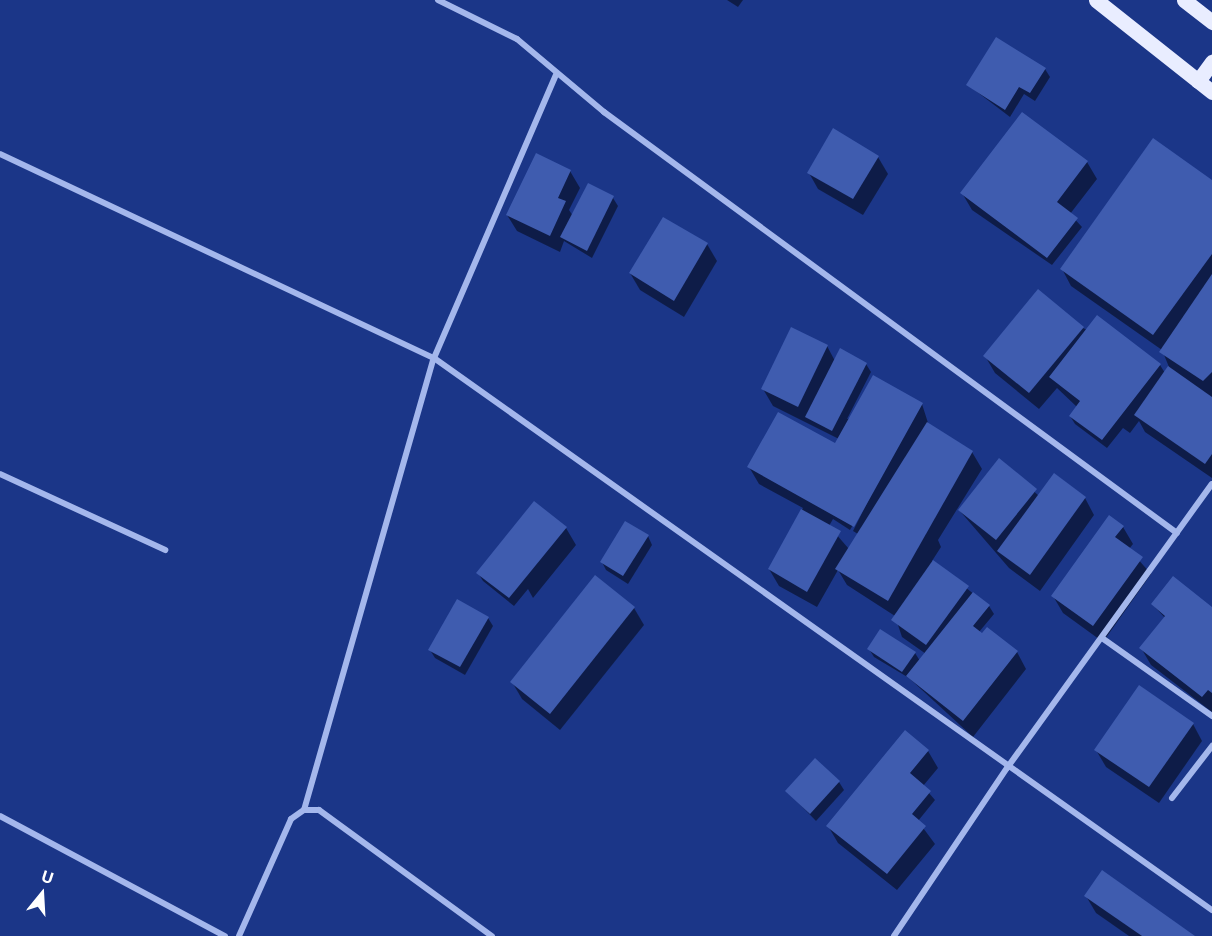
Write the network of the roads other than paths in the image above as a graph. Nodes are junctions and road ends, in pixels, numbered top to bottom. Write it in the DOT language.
graph roads {
  1 [pos="438,0"];
  2 [pos="1096,0"];
  3 [pos="1184,0"];
  4 [pos="1212,22"];
  5 [pos="1212,62"];
  6 [pos="557,73"];
  7 [pos="1198,81"];
  8 [pos="1212,92"];
  9 [pos="0,154"];
  10 [pos="434,358"];
  11 [pos="0,474"];
  12 [pos="1212,484"];
  13 [pos="1177,533"];
  14 [pos="165,550"];
  15 [pos="1102,638"];
  16 [pos="1212,716"];
  17 [pos="1212,746"];
  18 [pos="1007,768"];
  19 [pos="1172,798"];
  20 [pos="304,810"];
  21 [pos="0,816"];
  22 [pos="1212,910"];
  23 [pos="225,936"];
  24 [pos="239,936"];
  25 [pos="492,936"];
  26 [pos="894,936"];
  1 -- 6 [label="street"];
  2 -- 7 [label="main road"];
  3 -- 4 [label="main road"];
  5 -- 7 [label="main road"];
  6 -- 10 [label="street"];
  6 -- 13 [label="street"];
  7 -- 8 [label="main road"];
  9 -- 10 [label="street"];
  10 -- 18 [label="street"];
  10 -- 20 [label="street"];
  11 -- 14 [label="street"];
  12 -- 13 [label="street"];
  13 -- 15 [label="street"];
  15 -- 16 [label="street"];
  15 -- 18 [label="street"];
  17 -- 19 [label="street"];
  18 -- 22 [label="street"];
  18 -- 26 [label="street"];
  20 -- 24 [label="street"];
  20 -- 25 [label="street"];
  21 -- 23 [label="street"];
}
